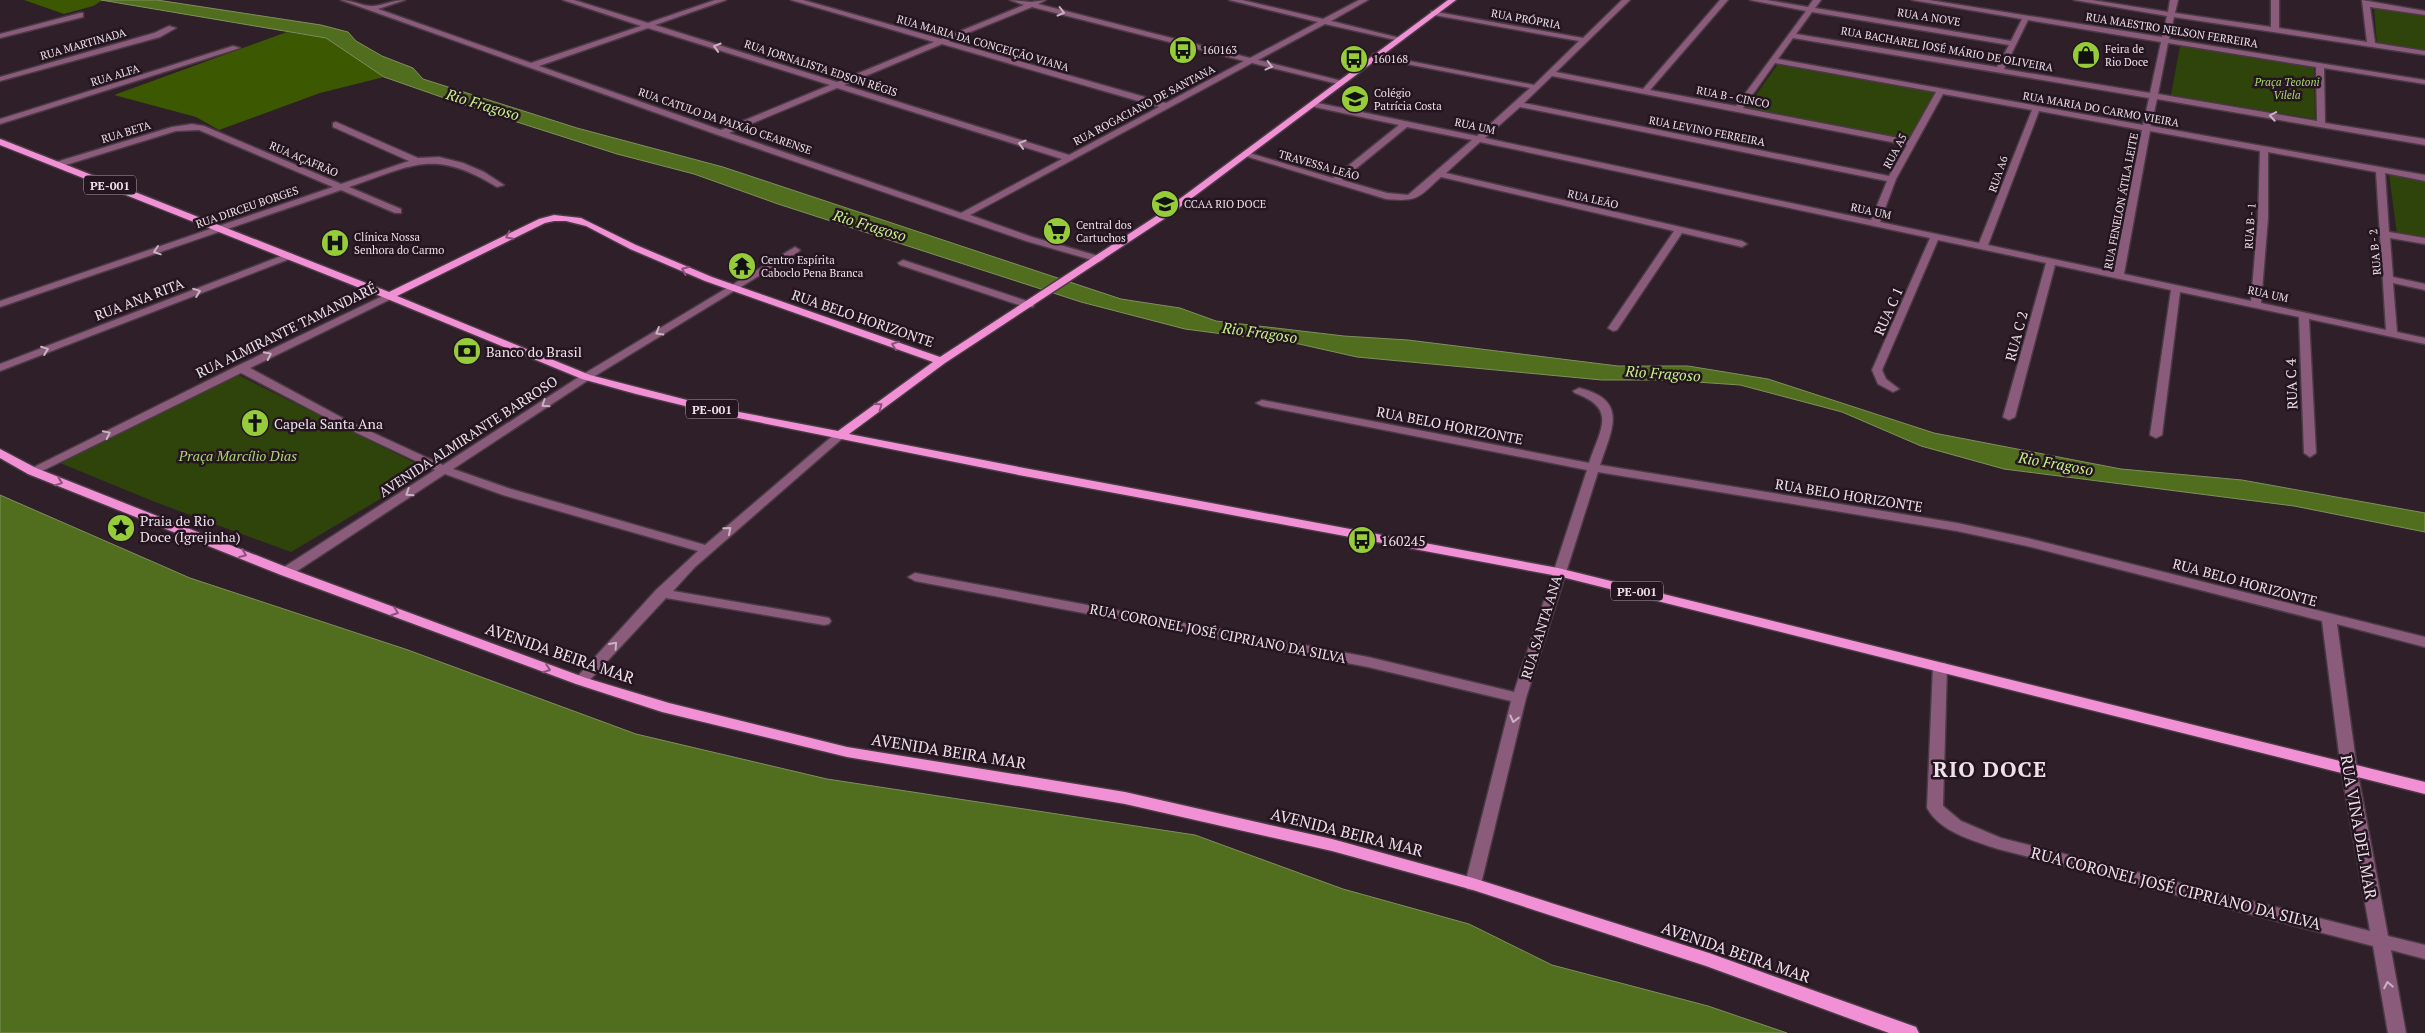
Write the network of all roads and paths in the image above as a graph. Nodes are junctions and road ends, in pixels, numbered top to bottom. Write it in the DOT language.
graph roads {
  1 [pos="345,0"];
  2 [pos="401,0"];
  3 [pos="567,0"];
  4 [pos="722,0"];
  5 [pos="795,0"];
  6 [pos="1014,0"];
  7 [pos="1042,0"];
  8 [pos="1233,0"];
  9 [pos="1364,0"];
  10 [pos="1452,0"];
  11 [pos="1626,0"];
  12 [pos="1724,0"];
  13 [pos="1754,0"];
  14 [pos="1817,0"];
  15 [pos="1916,0"];
  16 [pos="2078,0"];
  17 [pos="2174,0"];
  18 [pos="2275,0"];
  19 [pos="2366,2"];
  20 [pos="1031,4"];
  21 [pos="371,9"];
  22 [pos="1810,9"];
  23 [pos="1434,13"];
  24 [pos="2425,13"];
  25 [pos="2171,14"];
  26 [pos="80,15"];
  27 [pos="2026,18"];
  28 [pos="1324,22"];
  29 [pos="650,26"];
  30 [pos="172,28"];
  31 [pos="2275,30"];
  32 [pos="1791,34"];
  33 [pos="0,36"];
  34 [pos="1400,39"];
  35 [pos="1584,40"];
  36 [pos="2165,41"];
  37 [pos="942,43"];
  38 [pos="2012,43"];
  39 [pos="2371,45"];
  40 [pos="236,48"];
  41 [pos="2425,53"];
  42 [pos="1376,56"];
  43 [pos="1250,61"];
  44 [pos="1774,61"];
  45 [pos="531,66"];
  46 [pos="2320,66"];
  47 [pos="2000,69"];
  48 [pos="1550,73"];
  49 [pos="0,79"];
  50 [pos="2425,82"];
  51 [pos="1339,83"];
  52 [pos="839,85"];
  53 [pos="1534,87"];
  54 [pos="1644,92"];
  55 [pos="1940,92"];
  56 [pos="2153,95"];
  57 [pos="1313,104"];
  58 [pos="1518,104"];
  59 [pos="1166,106"];
  60 [pos="2036,109"];
  61 [pos="1738,110"];
  62 [pos="0,122"];
  63 [pos="1405,124"];
  64 [pos="2321,124"];
  65 [pos="336,125"];
  66 [pos="201,128"];
  67 [pos="2146,128"];
  68 [pos="721,133"];
  69 [pos="1478,139"];
  70 [pos="0,142"];
  71 [pos="2425,142"];
  72 [pos="1912,143"];
  73 [pos="2264,150"];
  74 [pos="1246,155"];
  75 [pos="1069,158"];
  76 [pos="417,161"];
  77 [pos="58,164"];
  78 [pos="2380,170"];
  79 [pos="1439,174"];
  80 [pos="2425,178"];
  81 [pos="1892,179"];
  82 [pos="1335,181"];
  83 [pos="500,185"];
  84 [pos="340,187"];
  85 [pos="398,211"];
  86 [pos="554,216"];
  87 [pos="962,216"];
  88 [pos="1874,224"];
  89 [pos="220,230"];
  90 [pos="1679,230"];
  91 [pos="2386,234"];
  92 [pos="1935,237"];
  93 [pos="2425,241"];
  94 [pos="1742,244"];
  95 [pos="1982,247"];
  96 [pos="795,250"];
  97 [pos="289,256"];
  98 [pos="1099,259"];
  99 [pos="2051,262"];
  100 [pos="903,263"];
  101 [pos="2118,277"];
  102 [pos="2390,279"];
  103 [pos="2176,287"];
  104 [pos="2425,287"];
  105 [pos="730,289"];
  106 [pos="390,296"];
  107 [pos="0,304"];
  108 [pos="2256,304"];
  109 [pos="1028,305"];
  110 [pos="2304,315"];
  111 [pos="1613,328"];
  112 [pos="2392,333"];
  113 [pos="2425,341"];
  114 [pos="941,361"];
  115 [pos="0,367"];
  116 [pos="241,368"];
  117 [pos="586,377"];
  118 [pos="1894,389"];
  119 [pos="1579,391"];
  120 [pos="1262,403"];
  121 [pos="2009,417"];
  122 [pos="840,435"];
  123 [pos="2156,435"];
  124 [pos="0,453"];
  125 [pos="2310,453"];
  126 [pos="1595,468"];
  127 [pos="444,470"];
  128 [pos="32,471"];
  129 [pos="706,549"];
  130 [pos="286,572"];
  131 [pos="1558,572"];
  132 [pos="915,577"];
  133 [pos="661,593"];
  134 [pos="2329,619"];
  135 [pos="824,621"];
  136 [pos="2425,642"];
  137 [pos="1940,666"];
  138 [pos="581,681"];
  139 [pos="1519,698"];
  140 [pos="2349,769"];
  141 [pos="2425,788"];
  142 [pos="1473,884"];
  143 [pos="2379,939"];
  144 [pos="2425,952"];
  145 [pos="1910,1033"];
  146 [pos="2397,1033"];
  1 -- 21 [label="street, RUA CATULO DA PAIXÃO CEARENSE"];
  2 -- 21 [label="street"];
  3 -- 29 [label="street, RUA JORNALISTA EDSON RÉGIS"];
  4 -- 29 [label="street"];
  5 -- 37 [label="street, RUA MARIA DA CONCEIÇÃO VIANA"];
  6 -- 20 [label="street"];
  7 -- 20 [label="street"];
  8 -- 28 [label="street"];
  9 -- 28 [label="street, RUA ROGACIANO DE SANTANA"];
  10 -- 23 [label="main road"];
  11 -- 35 [label="street, TRAVESSA LEÃO"];
  12 -- 54 [label="street"];
  13 -- 22 [label="street, RUA A NOVE"];
  14 -- 22 [label="street"];
  15 -- 27 [label="street, RUA MAESTRO NELSON FERREIRA"];
  16 -- 25 [label="street"];
  17 -- 25 [label="street, RUA FENELON ÁTILA LEITE"];
  18 -- 31 [label="street"];
  19 -- 24 [label="street"];
  19 -- 39 [label="street"];
  20 -- 37 [label="street"];
  20 -- 43 [label="street, one-way"];
  21 -- 45 [label="street, RUA CATULO DA PAIXÃO CEARENSE"];
  22 -- 32 [label="street"];
  22 -- 38 [label="street, RUA A NOVE"];
  23 -- 34 [label="main road"];
  23 -- 35 [label="street, RUA PRÓPRIA"];
  25 -- 31 [label="street"];
  25 -- 36 [label="street, RUA FENELON ÁTILA LEITE"];
  26 -- 33 [label="street"];
  27 -- 36 [label="street, RUA MAESTRO NELSON FERREIRA"];
  27 -- 38 [label="street"];
  28 -- 34 [label="street"];
  28 -- 43 [label="street, RUA ROGACIANO DE SANTANA"];
  29 -- 45 [label="street"];
  52 -- 29 [label="street, RUA JORNALISTA EDSON RÉGIS, one-way"];
  30 -- 49 [label="street, RUA MARTINADA"];
  31 -- 39 [label="street"];
  32 -- 44 [label="street"];
  32 -- 47 [label="street, RUA BACHAREL JOSÉ MÁRIO DE OLIVEIRA"];
  34 -- 42 [label="main road"];
  35 -- 48 [label="street, TRAVESSA LEÃO"];
  36 -- 46 [label="street, RUA MAESTRO NELSON FERREIRA"];
  36 -- 56 [label="street, RUA FENELON ÁTILA LEITE"];
  37 -- 52 [label="street"];
  37 -- 59 [label="street, RUA MARIA DA CONCEIÇÃO VIANA"];
  38 -- 47 [label="street"];
  39 -- 41 [label="street"];
  40 -- 62 [label="street, RUA ALFA"];
  42 -- 51 [label="main road"];
  42 -- 53 [label="street"];
  43 -- 51 [label="street, one-way"];
  43 -- 59 [label="street, RUA ROGACIANO DE SANTANA"];
  44 -- 55 [label="street, RUA MARIA DO CARMO VIEIRA"];
  44 -- 61 [label="street"];
  45 -- 68 [label="street, RUA CATULO DA PAIXÃO CEARENSE"];
  46 -- 50 [label="street, RUA MAESTRO NELSON FERREIRA"];
  46 -- 64 [label="street"];
  47 -- 56 [label="street, RUA BACHAREL JOSÉ MÁRIO DE OLIVEIRA"];
  48 -- 53 [label="street, TRAVESSA LEÃO"];
  48 -- 54 [label="street, RUA B - CINCO"];
  51 -- 57 [label="main road"];
  52 -- 68 [label="street"];
  75 -- 52 [label="street, RUA JORNALISTA EDSON RÉGIS, one-way"];
  53 -- 58 [label="street, TRAVESSA LEÃO"];
  54 -- 61 [label="street, RUA B - CINCO"];
  55 -- 60 [label="street, RUA MARIA DO CARMO VIEIRA"];
  55 -- 72 [label="street, RUA A5"];
  64 -- 56 [label="street, RUA BACHAREL JOSÉ MÁRIO DE OLIVEIRA, one-way"];
  56 -- 67 [label="street, RUA FENELON ÁTILA LEITE"];
  57 -- 63 [label="street, RUA UM"];
  57 -- 74 [label="main road"];
  58 -- 69 [label="street, TRAVESSA LEÃO"];
  58 -- 81 [label="street, RUA LEVINO FERREIRA"];
  59 -- 75 [label="street, RUA ROGACIANO DE SANTANA"];
  60 -- 67 [label="street, RUA MARIA DO CARMO VIEIRA"];
  60 -- 95 [label="street, RUA A6"];
  61 -- 72 [label="street, RUA B - CINCO"];
  63 -- 69 [label="street, RUA UM"];
  63 -- 82 [label="street"];
  64 -- 71 [label="street, RUA BACHAREL JOSÉ MÁRIO DE OLIVEIRA"];
  65 -- 76 [label="street"];
  66 -- 77 [label="street, RUA BETA"];
  66 -- 84 [label="street, RUA AÇAFRÃO"];
  67 -- 73 [label="street, RUA MARIA DO CARMO VIEIRA"];
  67 -- 101 [label="street, RUA FENELON ÁTILA LEITE"];
  68 -- 87 [label="street, RUA CATULO DA PAIXÃO CEARENSE"];
  69 -- 79 [label="street, TRAVESSA LEÃO"];
  69 -- 88 [label="street, RUA UM"];
  70 -- 77 [label="main road, PE-001"];
  72 -- 81 [label="street, RUA A5"];
  73 -- 78 [label="street, RUA MARIA DO CARMO VIEIRA"];
  73 -- 108 [label="street, RUA B - 1"];
  74 -- 82 [label="street, TRAVESSA LEÃO"];
  74 -- 98 [label="main road"];
  75 -- 87 [label="street, RUA ROGACIANO DE SANTANA"];
  76 -- 83 [label="street, RUA DIRCEU BORGES"];
  76 -- 84 [label="street, RUA DIRCEU BORGES"];
  77 -- 89 [label="main road, PE-001"];
  78 -- 80 [label="street, RUA MARIA DO CARMO VIEIRA"];
  78 -- 91 [label="street, RUA B - 2"];
  79 -- 82 [label="street, TRAVESSA LEÃO"];
  79 -- 90 [label="street, RUA LEÃO"];
  81 -- 88 [label="street, RUA A5"];
  84 -- 85 [label="street, RUA AÇAFRÃO"];
  84 -- 89 [label="street, RUA DIRCEU BORGES"];
  105 -- 86 [label="main road, RUA BELO HORIZONTE, one-way"];
  86 -- 106 [label="main road, RUA ALMIRANTE TAMANDARÉ, one-way"];
  87 -- 98 [label="street, RUA CATULO DA PAIXÃO CEARENSE"];
  88 -- 92 [label="street, RUA UM"];
  89 -- 97 [label="main road, PE-001"];
  89 -- 107 [label="street, RUA DIRCEU BORGES, one-way"];
  90 -- 94 [label="street, RUA LEÃO"];
  90 -- 111 [label="street"];
  91 -- 93 [label="street"];
  91 -- 102 [label="street, RUA B - 2"];
  92 -- 95 [label="street, RUA UM"];
  92 -- 118 [label="street, RUA C 1"];
  95 -- 99 [label="street, RUA UM"];
  96 -- 105 [label="street, AVENIDA ALMIRANTE BARROSO"];
  97 -- 106 [label="main road, PE-001"];
  115 -- 97 [label="street, RUA ANA RITA, one-way"];
  98 -- 109 [label="main road"];
  99 -- 101 [label="street, RUA UM"];
  99 -- 121 [label="street, RUA C 2"];
  100 -- 109 [label="street"];
  101 -- 103 [label="street, RUA UM"];
  102 -- 104 [label="street"];
  102 -- 112 [label="street, RUA B - 2"];
  103 -- 108 [label="street, RUA UM"];
  103 -- 123 [label="street"];
  114 -- 105 [label="main road, RUA BELO HORIZONTE, one-way"];
  105 -- 117 [label="street, AVENIDA ALMIRANTE BARROSO, one-way"];
  116 -- 106 [label="street, RUA ALMIRANTE TAMANDARÉ, one-way"];
  106 -- 117 [label="main road, PE-001"];
  108 -- 110 [label="street, RUA UM"];
  109 -- 114 [label="main road"];
  110 -- 112 [label="street, RUA UM"];
  110 -- 125 [label="street, RUA C 4"];
  112 -- 113 [label="street, RUA UM"];
  122 -- 114 [label="main road, one-way"];
  116 -- 127 [label="street"];
  128 -- 116 [label="street, RUA ALMIRANTE TAMANDARÉ, one-way"];
  117 -- 122 [label="main road, PE-001"];
  117 -- 127 [label="street, AVENIDA ALMIRANTE BARROSO, one-way"];
  119 -- 126 [label="street, RUA SANTA ANA"];
  120 -- 126 [label="street, RUA BELO HORIZONTE"];
  129 -- 122 [label="street, one-way"];
  122 -- 131 [label="main road, PE-001"];
  124 -- 128 [label="main road, AVENIDA BEIRA MAR"];
  126 -- 131 [label="street, RUA SANTA ANA"];
  126 -- 134 [label="street, RUA BELO HORIZONTE"];
  127 -- 129 [label="street"];
  127 -- 130 [label="street, AVENIDA ALMIRANTE BARROSO, one-way"];
  128 -- 130 [label="main road, AVENIDA BEIRA MAR, one-way"];
  129 -- 133 [label="street"];
  130 -- 138 [label="main road, AVENIDA BEIRA MAR, one-way"];
  131 -- 137 [label="main road, PE-001"];
  131 -- 139 [label="street, RUA SANTA ANA"];
  132 -- 139 [label="street, RUA CORONEL JOSÉ CIPRIANO DA SILVA"];
  133 -- 135 [label="street"];
  138 -- 133 [label="street, one-way"];
  134 -- 136 [label="street, RUA BELO HORIZONTE"];
  134 -- 140 [label="street, RUA VINA DEL MAR"];
  137 -- 140 [label="main road, PE-001"];
  137 -- 143 [label="street, RUA CORONEL JOSÉ CIPRIANO DA SILVA"];
  138 -- 142 [label="main road, AVENIDA BEIRA MAR"];
  139 -- 142 [label="street, RUA SANTA ANA, one-way"];
  140 -- 141 [label="main road, PE-001"];
  140 -- 143 [label="street, RUA VINA DEL MAR"];
  142 -- 145 [label="main road, AVENIDA BEIRA MAR"];
  143 -- 144 [label="street, RUA CORONEL JOSÉ CIPRIANO DA SILVA"];
  146 -- 143 [label="street, RUA VINA DEL MAR, one-way"];
}
